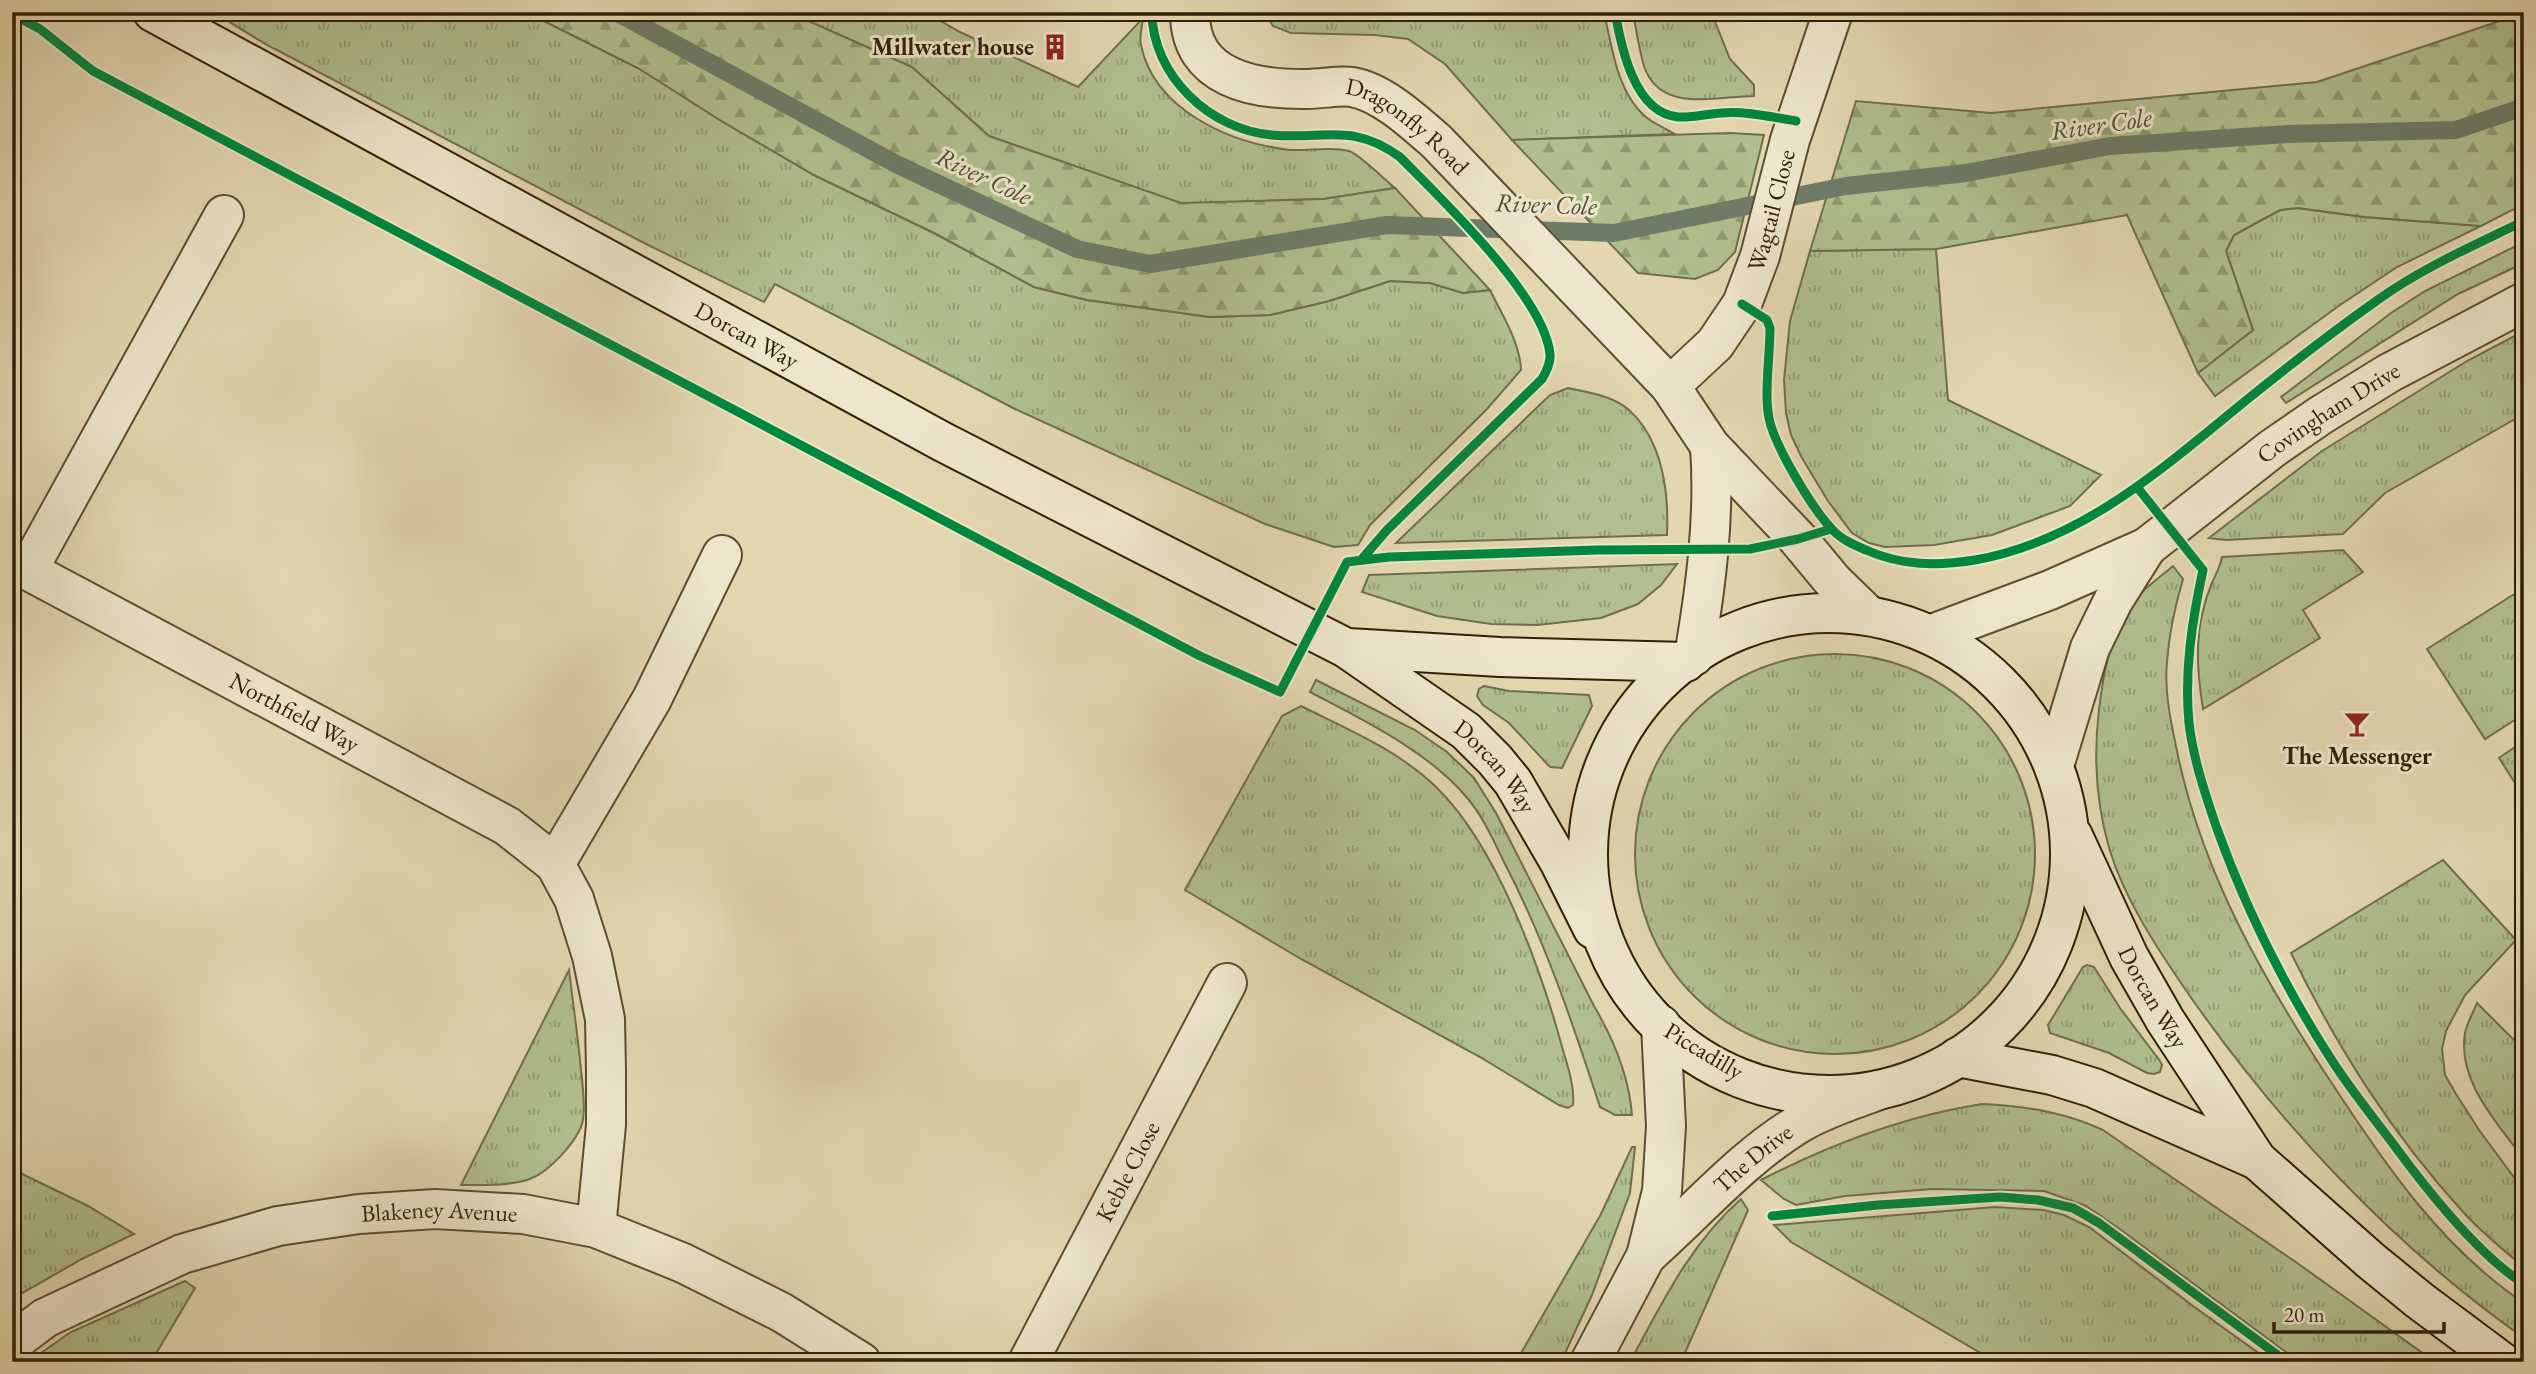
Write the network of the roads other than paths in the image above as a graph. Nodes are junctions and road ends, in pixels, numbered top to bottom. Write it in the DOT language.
graph roads {
  1 [pos="153,12"];
  2 [pos="1190,12"];
  3 [pos="1833,12"];
  4 [pos="224,215"];
  5 [pos="2524,302"];
  6 [pos="1670,386"];
  7 [pos="1710,446"];
  8 [pos="2147,547"];
  9 [pos="722,555"];
  10 [pos="20,566"];
  11 [pos="1869,616"];
  12 [pos="1932,634"];
  13 [pos="1346,648"];
  14 [pos="1690,659"];
  15 [pos="2054,766"];
  16 [pos="2068,825"];
  17 [pos="555,864"];
  18 [pos="1593,929"];
  19 [pos="1227,983"];
  20 [pos="1661,1025"];
  21 [pos="1958,1056"];
  22 [pos="1879,1090"];
  23 [pos="2257,1160"];
  24 [pos="596,1228"];
  25 [pos="1647,1256"];
  26 [pos="12,1343"];
  27 [pos="861,1362"];
  28 [pos="1028,1362"];
  29 [pos="1590,1362"];
  30 [pos="2502,1362"];
  1 -- 13 [label="street, Dorcan Way"];
  2 -- 6 [label="street, Dragonfly Road"];
  3 -- 6 [label="street, Wagtail Close"];
  4 -- 10 [label="street, Northfield Way"];
  5 -- 8 [label="street, Covingham Drive"];
  6 -- 7 [label="street, Dragonfly Road"];
  7 -- 11 [label="street, Dragonfly Road"];
  7 -- 14 [label="street"];
  8 -- 12 [label="street, Covingham Drive"];
  8 -- 15 [label="street, Covingham Drive"];
  9 -- 17 [label="street"];
  10 -- 17 [label="street, Northfield Way"];
  11 -- 12 [label="street, Piccadilly"];
  11 -- 14 [label="street, Piccadilly"];
  12 -- 15 [label="street, Piccadilly"];
  13 -- 14 [label="street, Dorcan Way"];
  13 -- 18 [label="street, Dorcan Way"];
  14 -- 18 [label="street, Piccadilly"];
  15 -- 16 [label="street, Piccadilly"];
  16 -- 21 [label="street, Piccadilly"];
  16 -- 23 [label="street, Dorcan Way"];
  17 -- 24 [label="street, Northfield Way"];
  18 -- 20 [label="street, Piccadilly"];
  19 -- 28 [label="street, Keble Close"];
  20 -- 22 [label="street, Piccadilly"];
  20 -- 25 [label="street, The Drive"];
  21 -- 22 [label="street, Piccadilly"];
  21 -- 23 [label="street, Dorcan Way"];
  22 -- 25 [label="street, The Drive"];
  23 -- 30 [label="street, Dorcan Way"];
  24 -- 26 [label="street, Blakeney Avenue"];
  24 -- 27 [label="street, Blakeney Avenue"];
  25 -- 29 [label="street, The Drive"];
}
